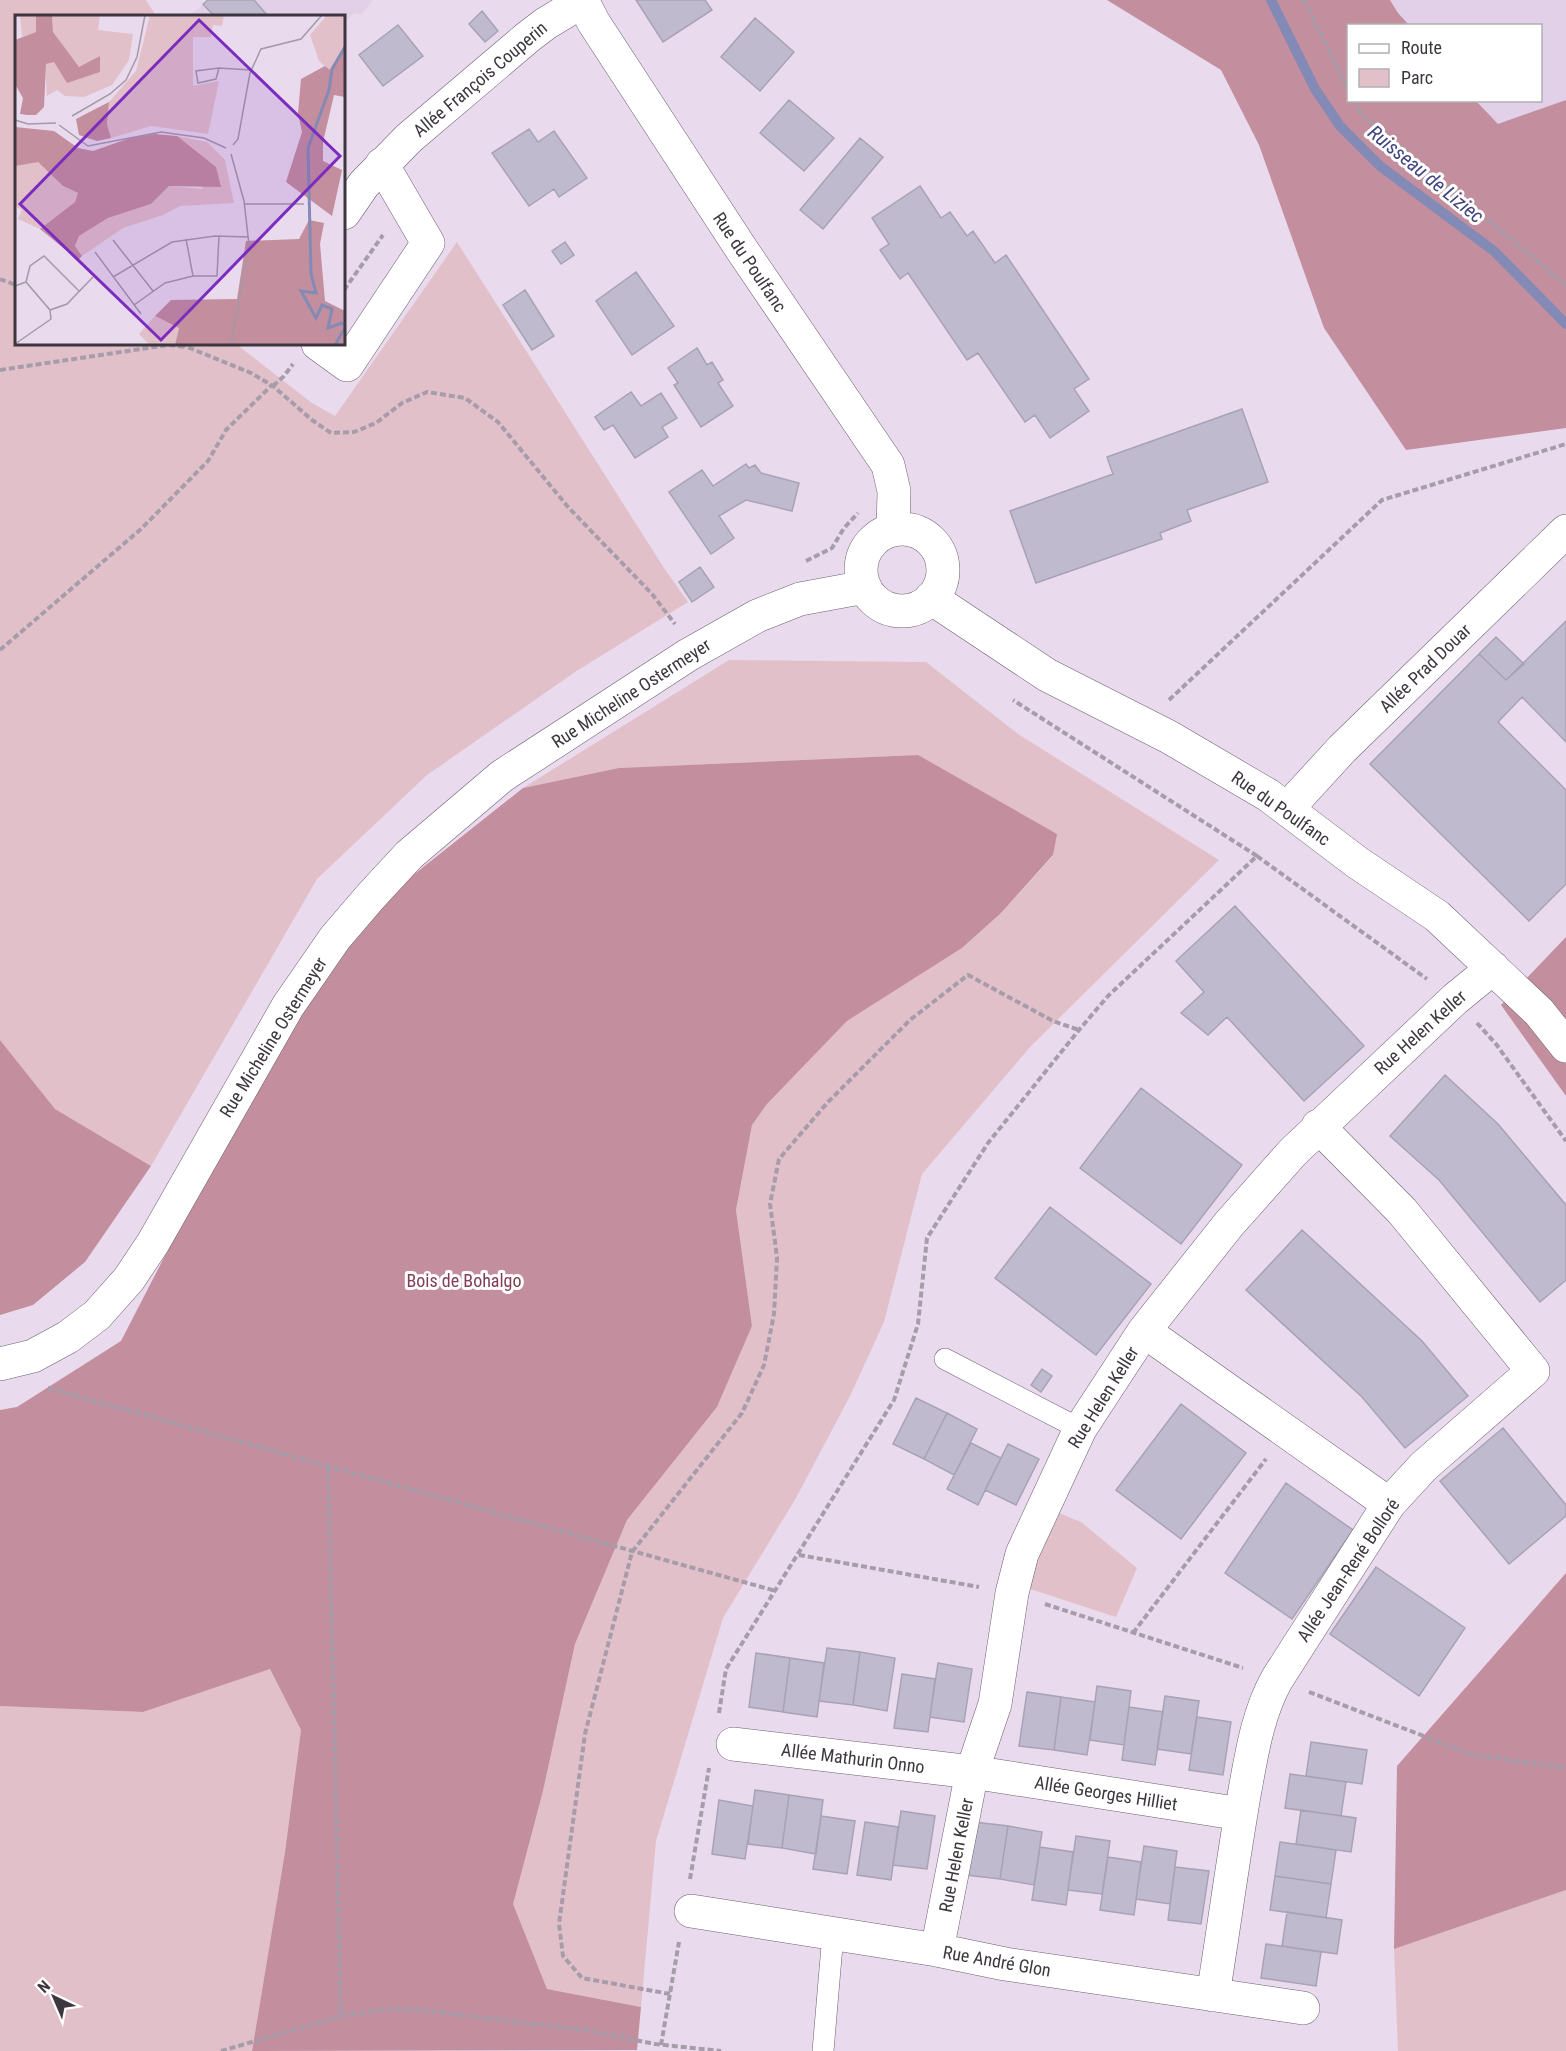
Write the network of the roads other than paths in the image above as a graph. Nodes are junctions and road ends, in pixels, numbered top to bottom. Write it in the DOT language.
graph roads {
  1 [pos="583,1"];
  2 [pos="382,164"];
  3 [pos="345,212"];
  4 [pos="319,345"];
  5 [pos="893,530"];
  6 [pos="1566,531"];
  7 [pos="865,587"];
  8 [pos="932,598"];
  9 [pos="1287,809"];
  10 [pos="1493,968"];
  11 [pos="1566,1046"];
  12 [pos="1318,1126"];
  13 [pos="1144,1331"];
  14 [pos="945,1359"];
  15 [pos="0,1364"];
  16 [pos="1080,1429"];
  17 [pos="1389,1504"];
  18 [pos="722,1753"];
  19 [pos="972,1772"];
  20 [pos="1241,1814"];
  21 [pos="690,1899"];
  22 [pos="833,1934"];
  23 [pos="937,1950"];
  24 [pos="1214,1995"];
  25 [pos="1304,2008"];
  26 [pos="823,2051"];
  1 -- 2 [label="street, Allée François Couperin"];
  1 -- 5 [label="street, Rue du Poulfanc"];
  2 -- 3 [label="street, Allée François Couperin"];
  2 -- 4 [label="street"];
  5 -- 7 [label="street"];
  5 -- 8 [label="street"];
  6 -- 9 [label="street, Allée Prad Douar"];
  7 -- 8 [label="street"];
  7 -- 15 [label="street, Rue Micheline Ostermeyer"];
  8 -- 9 [label="street, Rue du Poulfanc"];
  9 -- 10 [label="street, Rue du Poulfanc"];
  10 -- 11 [label="street, Rue du Poulfanc"];
  10 -- 12 [label="street, Rue Helen Keller"];
  12 -- 13 [label="street, Rue Helen Keller"];
  12 -- 17 [label="street, Allée Jean-René Bolloré"];
  13 -- 16 [label="street, Rue Helen Keller"];
  13 -- 17 [label="street"];
  14 -- 16 [label="lane"];
  16 -- 19 [label="street, Rue Helen Keller"];
  17 -- 20 [label="street, Allée Jean-René Bolloré"];
  18 -- 19 [label="street, Allée Mathurin Onno"];
  19 -- 20 [label="street, Allée Georges Hilliet"];
  19 -- 23 [label="street, Rue Helen Keller"];
  20 -- 24 [label="street, Allée Jean-René Bolloré"];
  21 -- 22 [label="street, Rue André Glon"];
  22 -- 23 [label="street, Rue André Glon"];
  22 -- 26 [label="lane"];
  23 -- 24 [label="street, Rue André Glon"];
  24 -- 25 [label="street, Rue André Glon"];
}
